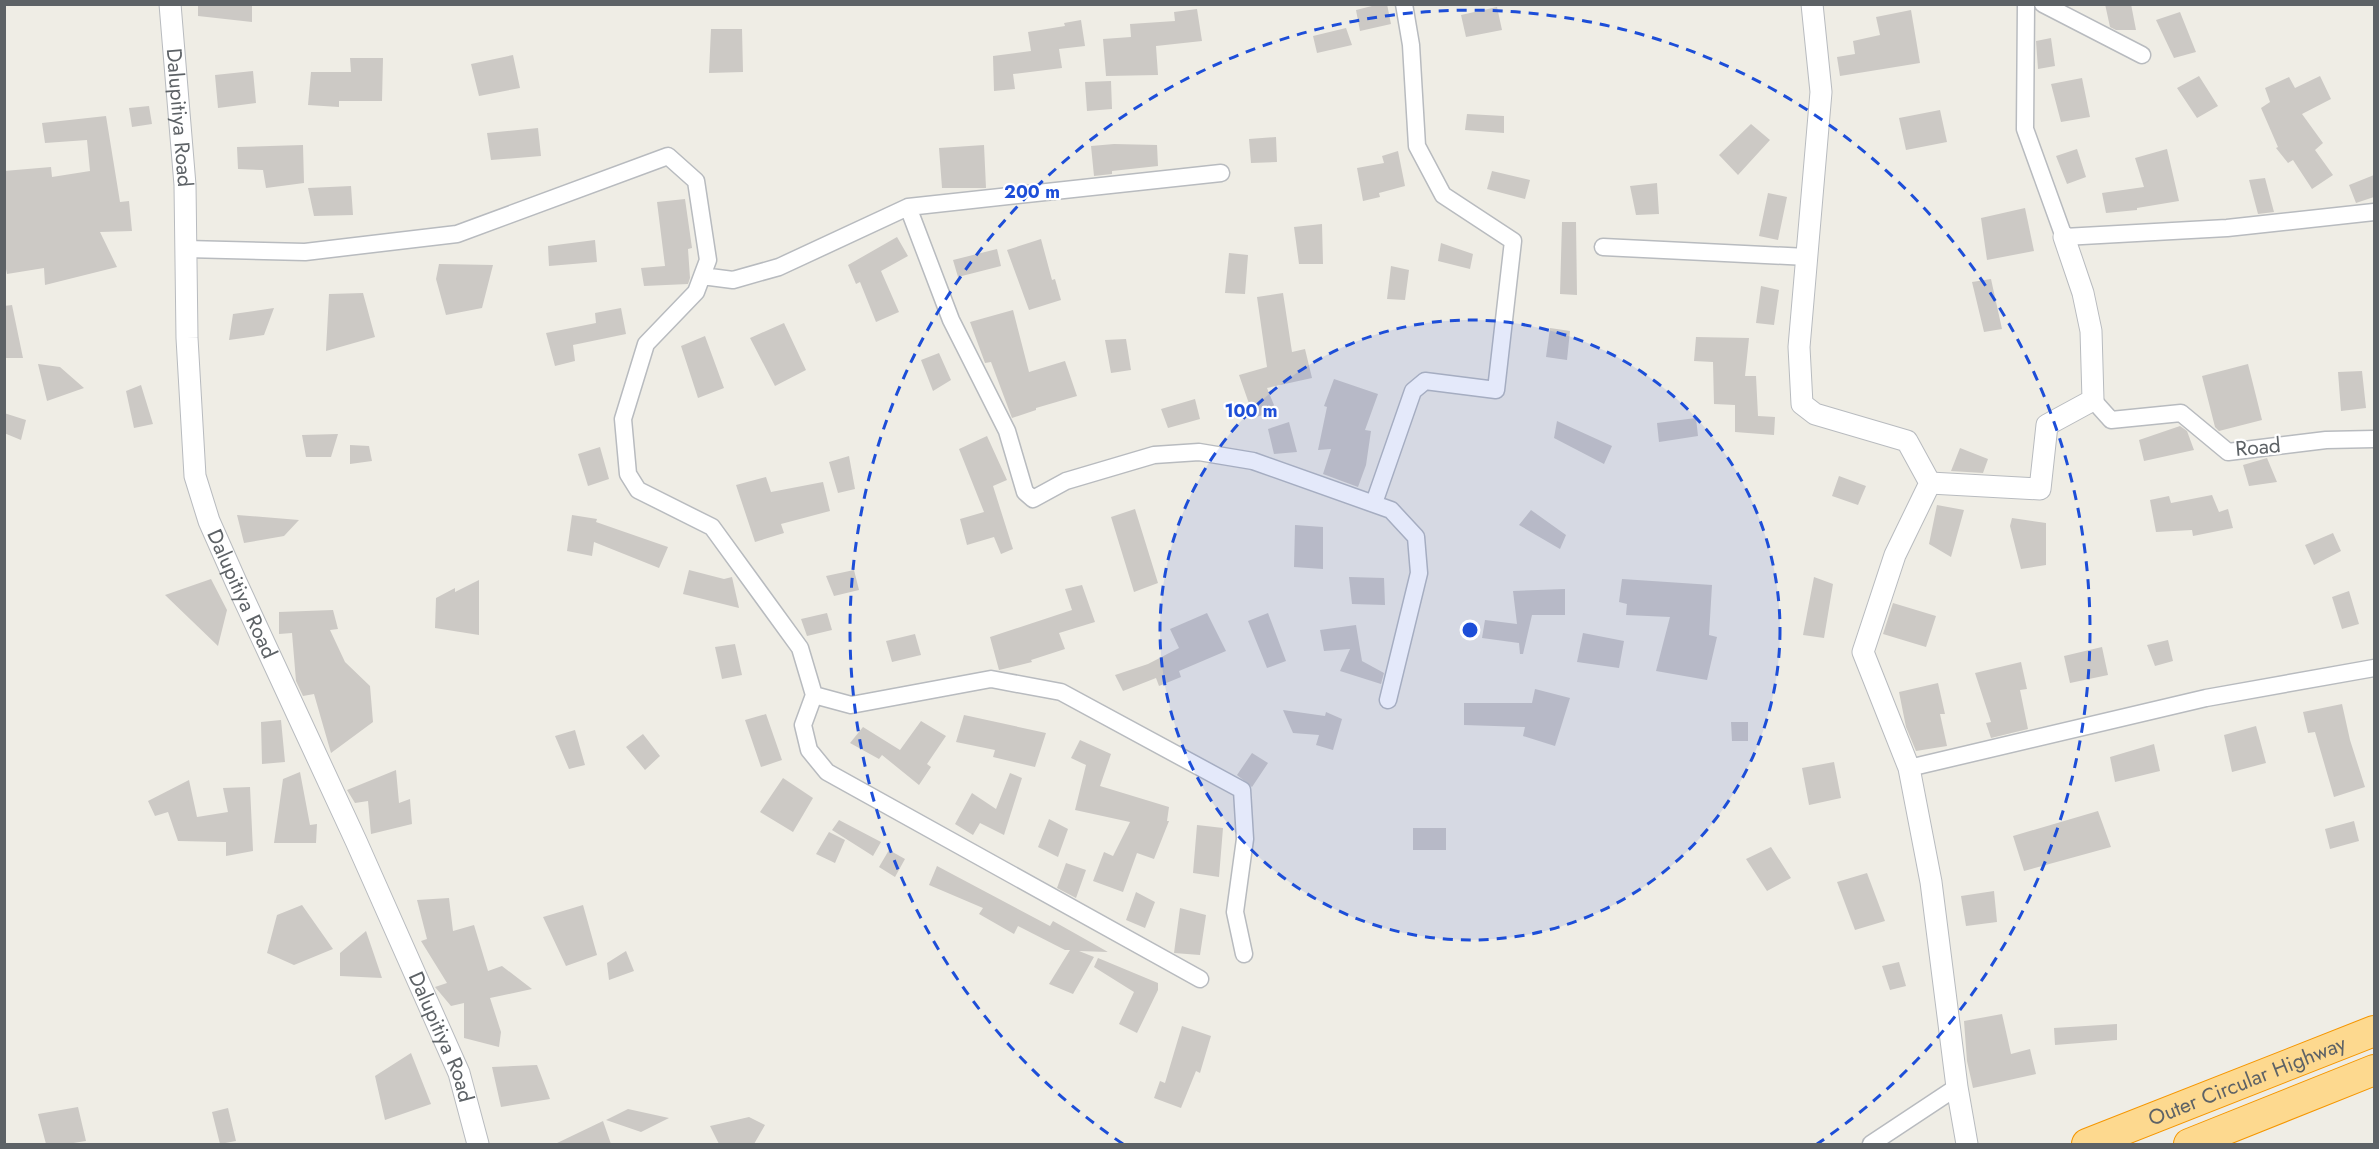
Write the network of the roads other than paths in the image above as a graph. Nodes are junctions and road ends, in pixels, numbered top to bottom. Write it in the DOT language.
graph roads {
  1 [pos="170,4"];
  2 [pos="1404,4"];
  3 [pos="1812,4"];
  4 [pos="2026,4"];
  5 [pos="2043,4"];
  6 [pos="2142,55"];
  7 [pos="1221,173"];
  8 [pos="908,207"];
  9 [pos="2374,212"];
  10 [pos="2064,237"];
  11 [pos="1603,247"];
  12 [pos="186,249"];
  13 [pos="1806,257"];
  14 [pos="702,276"];
  15 [pos="2093,400"];
  16 [pos="2374,439"];
  17 [pos="1930,483"];
  18 [pos="1374,503"];
  19 [pos="2374,668"];
  20 [pos="814,695"];
  21 [pos="1388,700"];
  22 [pos="1909,768"];
  23 [pos="1245,954"];
  24 [pos="1200,979"];
  25 [pos="2374,1031"];
  26 [pos="2374,1070"];
  27 [pos="1957,1087"];
  28 [pos="1966,1138"];
  29 [pos="478,1144"];
  30 [pos="1871,1144"];
  31 [pos="2087,1144"];
  32 [pos="2189,1144"];
  1 -- 12 [label="street, Dalupitiya Road"];
  2 -- 18 [label="street"];
  3 -- 13 [label="street"];
  4 -- 10 [label="street"];
  5 -- 6 [label="street"];
  7 -- 8 [label="street"];
  8 -- 14 [label="street"];
  8 -- 18 [label="street"];
  9 -- 10 [label="street"];
  10 -- 15 [label="street"];
  11 -- 13 [label="street"];
  12 -- 14 [label="street"];
  12 -- 29 [label="street, Dalupitiya Road"];
  13 -- 17 [label="street"];
  14 -- 20 [label="street"];
  15 -- 16 [label="street, Road"];
  15 -- 17 [label="street"];
  17 -- 22 [label="street"];
  18 -- 21 [label="street"];
  19 -- 22 [label="street"];
  20 -- 23 [label="street"];
  20 -- 24 [label="street"];
  22 -- 27 [label="street"];
  25 -- 31 [label="highway, Outer Circular Highway"];
  26 -- 32 [label="highway, Outer Circular Highway"];
  27 -- 28 [label="street"];
  27 -- 30 [label="street"];
}
